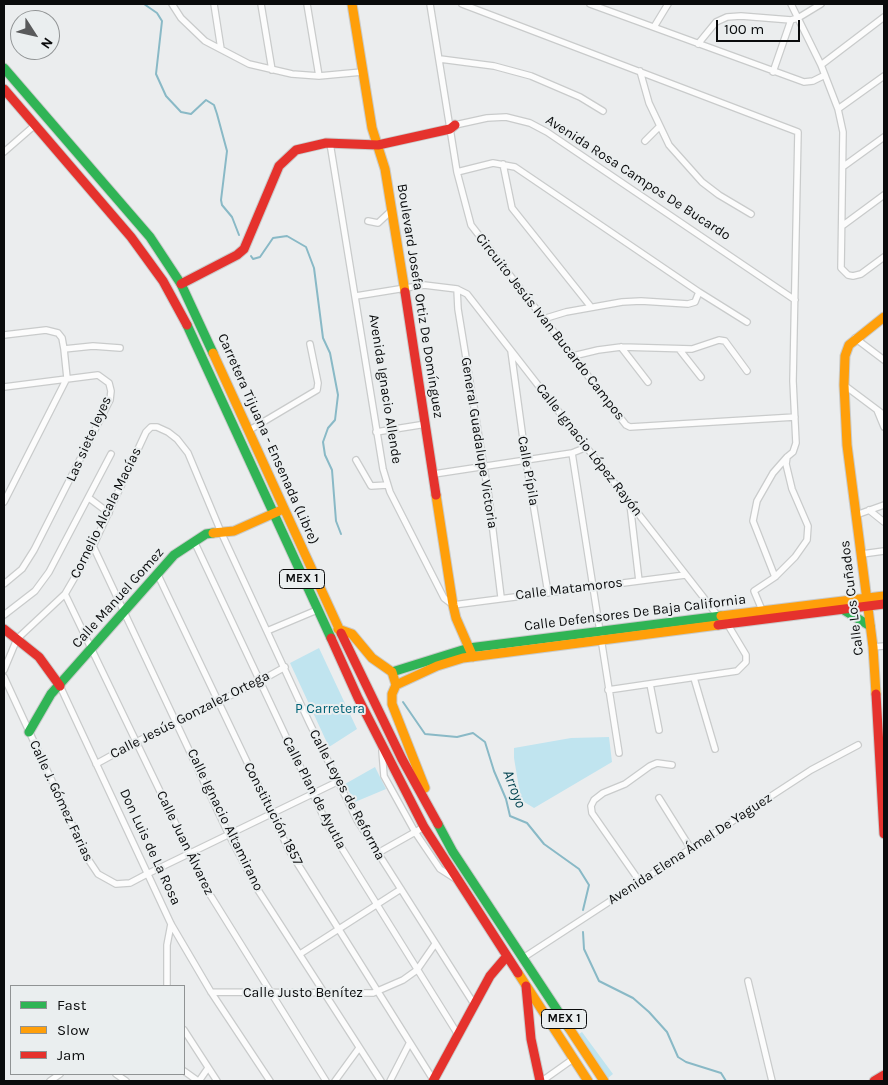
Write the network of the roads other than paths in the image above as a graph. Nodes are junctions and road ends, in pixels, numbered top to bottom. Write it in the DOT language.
graph roads {
  1 [pos="172,4"];
  2 [pos="214,4"];
  3 [pos="261,4"];
  4 [pos="307,4"];
  5 [pos="352,4"];
  6 [pos="430,4"];
  7 [pos="462,4"];
  8 [pos="590,4"];
  9 [pos="616,4"];
  10 [pos="668,4"];
  11 [pos="791,4"];
  12 [pos="821,4"];
  13 [pos="612,12"];
  14 [pos="884,17"];
  15 [pos="798,18"];
  16 [pos="791,20"];
  17 [pos="654,27"];
  18 [pos="698,44"];
  19 [pos="221,49"];
  20 [pos="440,58"];
  21 [pos="821,64"];
  22 [pos="4,68"];
  23 [pos="272,70"];
  24 [pos="640,71"];
  25 [pos="362,72"];
  26 [pos="773,72"];
  27 [pos="825,74"];
  28 [pos="319,76"];
  29 [pos="884,76"];
  30 [pos="4,89"];
  31 [pos="838,109"];
  32 [pos="603,111"];
  33 [pos="451,125"];
  34 [pos="35,126"];
  35 [pos="659,127"];
  36 [pos="884,137"];
  37 [pos="645,141"];
  38 [pos="377,142"];
  39 [pos="330,143"];
  40 [pos="4,152"];
  41 [pos="502,164"];
  42 [pos="844,166"];
  43 [pos="457,172"];
  44 [pos="884,195"];
  45 [pos="392,210"];
  46 [pos="752,214"];
  47 [pos="368,221"];
  48 [pos="842,226"];
  49 [pos="884,257"];
  50 [pos="181,284"];
  51 [pos="404,287"];
  52 [pos="457,289"];
  53 [pos="699,292"];
  54 [pos="356,296"];
  55 [pos="795,300"];
  56 [pos="591,307"];
  57 [pos="884,316"];
  58 [pos="543,319"];
  59 [pos="747,322"];
  60 [pos="4,335"];
  61 [pos="855,338"];
  62 [pos="310,344"];
  63 [pos="120,348"];
  64 [pos="621,348"];
  65 [pos="64,349"];
  66 [pos="510,349"];
  67 [pos="680,349"];
  68 [pos="574,356"];
  69 [pos="884,360"];
  70 [pos="747,371"];
  71 [pos="701,377"];
  72 [pos="67,378"];
  73 [pos="648,382"];
  74 [pos="844,385"];
  75 [pos="4,387"];
  76 [pos="877,409"];
  77 [pos="884,415"];
  78 [pos="795,418"];
  79 [pos="426,424"];
  80 [pos="151,427"];
  81 [pos="884,427"];
  82 [pos="248,431"];
  83 [pos="376,432"];
  84 [pos="587,447"];
  85 [pos="572,453"];
  86 [pos="112,454"];
  87 [pos="787,457"];
  88 [pos="356,460"];
  89 [pos="526,461"];
  90 [pos="483,467"];
  91 [pos="434,474"];
  92 [pos="388,485"];
  93 [pos="89,498"];
  94 [pos="4,502"];
  95 [pos="630,502"];
  96 [pos="884,505"];
  97 [pos="283,508"];
  98 [pos="869,510"];
  99 [pos="109,512"];
  100 [pos="272,514"];
  101 [pos="856,515"];
  102 [pos="884,522"];
  103 [pos="221,532"];
  104 [pos="194,541"];
  105 [pos="93,546"];
  106 [pos="884,551"];
  107 [pos="862,554"];
  108 [pos="157,572"];
  109 [pos="685,575"];
  110 [pos="775,577"];
  111 [pos="639,581"];
  112 [pos="304,582"];
  113 [pos="4,584"];
  114 [pos="592,587"];
  115 [pos="548,593"];
  116 [pos="65,594"];
  117 [pos="884,596"];
  118 [pos="501,598"];
  119 [pos="867,601"];
  120 [pos="884,604"];
  121 [pos="453,605"];
  122 [pos="842,609"];
  123 [pos="124,610"];
  124 [pos="317,610"];
  125 [pos="762,610"];
  126 [pos="4,615"];
  127 [pos="718,616"];
  128 [pos="723,626"];
  129 [pos="870,626"];
  130 [pos="4,629"];
  131 [pos="339,629"];
  132 [pos="267,631"];
  133 [pos="600,636"];
  134 [pos="17,639"];
  135 [pos="884,646"];
  136 [pos="873,647"];
  137 [pos="91,648"];
  138 [pos="471,652"];
  139 [pos="285,666"];
  140 [pos="4,670"];
  141 [pos="392,672"];
  142 [pos="4,677"];
  143 [pos="694,678"];
  144 [pos="260,681"];
  145 [pos="650,684"];
  146 [pos="396,685"];
  147 [pos="60,686"];
  148 [pos="608,690"];
  149 [pos="218,701"];
  150 [pos="177,722"];
  151 [pos="659,730"];
  152 [pos="29,732"];
  153 [pos="882,734"];
  154 [pos="136,742"];
  155 [pos="382,744"];
  156 [pos="858,745"];
  157 [pos="715,749"];
  158 [pos="619,753"];
  159 [pos="390,757"];
  160 [pos="96,764"];
  161 [pos="672,765"];
  162 [pos="883,775"];
  163 [pos="339,781"];
  164 [pos="423,794"];
  165 [pos="312,795"];
  166 [pos="659,798"];
  167 [pos="271,815"];
  168 [pos="424,827"];
  169 [pos="415,832"];
  170 [pos="884,834"];
  171 [pos="229,835"];
  172 [pos="691,849"];
  173 [pos="378,853"];
  174 [pos="188,854"];
  175 [pos="148,874"];
  176 [pos="458,881"];
  177 [pos="640,882"];
  178 [pos="401,888"];
  179 [pos="377,906"];
  180 [pos="501,922"];
  181 [pos="171,924"];
  182 [pos="339,930"];
  183 [pos="494,934"];
  184 [pos="435,944"];
  185 [pos="300,954"];
  186 [pos="507,956"];
  187 [pos="523,958"];
  188 [pos="417,970"];
  189 [pos="748,981"];
  190 [pos="167,985"];
  191 [pos="526,985"];
  192 [pos="211,992"];
  193 [pos="378,992"];
  194 [pos="270,993"];
  195 [pos="323,994"];
  196 [pos="474,1004"];
  197 [pos="185,1032"];
  198 [pos="457,1033"];
  199 [pos="409,1044"];
  200 [pos="359,1048"];
  201 [pos="573,1059"];
  202 [pos="208,1068"];
  203 [pos="185,1072"];
  204 [pos="884,1076"];
  205 [pos="198,1081"];
  206 [pos="217,1081"];
  207 [pos="270,1081"];
  208 [pos="326,1081"];
  209 [pos="335,1081"];
  210 [pos="381,1081"];
  211 [pos="390,1081"];
  212 [pos="434,1081"];
  213 [pos="541,1081"];
  214 [pos="588,1081"];
  215 [pos="604,1081"];
  216 [pos="772,1081"];
  217 [pos="874,1081"];
  1 -- 19 [label="street"];
  2 -- 19 [label="street"];
  3 -- 23 [label="street"];
  4 -- 28 [label="street"];
  5 -- 25 [label="main road, Boulevard Josefa Ortiz De Domínguez"];
  6 -- 20 [label="street, Circuito Jesús Ivan Bucardo Campos"];
  7 -- 24 [label="street"];
  8 -- 13 [label="street"];
  9 -- 13 [label="street"];
  10 -- 17 [label="street"];
  11 -- 15 [label="street"];
  12 -- 15 [label="street"];
  13 -- 17 [label="street"];
  14 -- 21 [label="street"];
  15 -- 16 [label="street"];
  15 -- 21 [label="street"];
  16 -- 18 [label="street"];
  16 -- 26 [label="street"];
  17 -- 18 [label="street"];
  18 -- 26 [label="street"];
  19 -- 23 [label="street"];
  20 -- 32 [label="street"];
  20 -- 33 [label="street, Circuito Jesús Ivan Bucardo Campos"];
  21 -- 27 [label="street"];
  22 -- 50 [label="main road, Carretera Tijuana - Ensenada (Libre) / MEX 1"];
  23 -- 28 [label="street"];
  24 -- 35 [label="street"];
  24 -- 55 [label="street"];
  25 -- 28 [label="street"];
  25 -- 38 [label="main road, Boulevard Josefa Ortiz De Domínguez"];
  26 -- 27 [label="street"];
  27 -- 31 [label="street"];
  29 -- 31 [label="street"];
  30 -- 34 [label="main road, Carretera Tijuana - Ensenada (Libre) / MEX 1"];
  31 -- 42 [label="street"];
  33 -- 38 [label="main road, Avenida Rosa Campos De Bucardo"];
  33 -- 43 [label="street, Circuito Jesús Ivan Bucardo Campos"];
  33 -- 55 [label="street, Avenida Rosa Campos De Bucardo"];
  34 -- 40 [label="street"];
  34 -- 100 [label="main road, Carretera Tijuana - Ensenada (Libre) / MEX 1"];
  35 -- 37 [label="street"];
  35 -- 46 [label="street"];
  36 -- 42 [label="street"];
  38 -- 39 [label="main road, Avenida Rosa Campos De Bucardo"];
  38 -- 45 [label="main road, Boulevard Josefa Ortiz De Domínguez"];
  39 -- 50 [label="main road"];
  39 -- 54 [label="street, Avenida Ignacio Allende"];
  41 -- 43 [label="street"];
  41 -- 53 [label="street"];
  41 -- 56 [label="street"];
  42 -- 48 [label="street"];
  43 -- 58 [label="street, Circuito Jesús Ivan Bucardo Campos"];
  44 -- 48 [label="street"];
  45 -- 47 [label="street"];
  45 -- 51 [label="main road, Boulevard Josefa Ortiz De Domínguez"];
  48 -- 49 [label="street"];
  50 -- 82 [label="main road, Carretera Tijuana - Ensenada (Libre) / MEX 1"];
  51 -- 52 [label="street"];
  51 -- 54 [label="street"];
  51 -- 79 [label="main road, Boulevard Josefa Ortiz De Domínguez"];
  52 -- 66 [label="street, Calle Ignacio López Rayón"];
  52 -- 90 [label="street, General Guadalupe Victoria"];
  53 -- 56 [label="street"];
  53 -- 59 [label="street"];
  54 -- 83 [label="street, Avenida Ignacio Allende"];
  55 -- 78 [label="street"];
  56 -- 58 [label="street"];
  57 -- 61 [label="main road, Calle Los Cuñados"];
  58 -- 68 [label="street, Circuito Jesús Ivan Bucardo Campos"];
  60 -- 65 [label="street"];
  61 -- 69 [label="street"];
  61 -- 74 [label="main road, Calle Los Cuñados"];
  62 -- 82 [label="street"];
  63 -- 65 [label="street"];
  64 -- 67 [label="street"];
  64 -- 68 [label="street"];
  64 -- 73 [label="street"];
  65 -- 72 [label="street"];
  66 -- 84 [label="street, Calle Ignacio López Rayón"];
  66 -- 89 [label="street, Calle Pípila"];
  67 -- 70 [label="street"];
  67 -- 71 [label="street"];
  68 -- 78 [label="street, Circuito Jesús Ivan Bucardo Campos"];
  72 -- 75 [label="street, Las siete leyes"];
  72 -- 94 [label="street"];
  72 -- 113 [label="street, Las siete leyes"];
  74 -- 76 [label="street"];
  74 -- 101 [label="main road, Calle Los Cuñados"];
  76 -- 77 [label="street"];
  76 -- 81 [label="street"];
  78 -- 87 [label="street"];
  79 -- 83 [label="street"];
  79 -- 91 [label="main road, Boulevard Josefa Ortiz De Domínguez"];
  80 -- 99 [label="street, Cornelio Alcala Macías"];
  80 -- 103 [label="street, Calle Leyes de Reforma"];
  82 -- 97 [label="main road, Carretera Tijuana - Ensenada (Libre) / MEX 1"];
  83 -- 92 [label="street, Avenida Ignacio Allende"];
  84 -- 85 [label="street"];
  84 -- 95 [label="street, Calle Ignacio López Rayón"];
  85 -- 89 [label="street"];
  85 -- 114 [label="street"];
  86 -- 93 [label="street"];
  87 -- 110 [label="street"];
  87 -- 110 [label="street"];
  88 -- 92 [label="street"];
  89 -- 90 [label="street"];
  89 -- 115 [label="street, Calle Pípila"];
  90 -- 91 [label="street"];
  90 -- 118 [label="street, General Guadalupe Victoria"];
  91 -- 121 [label="main road, Boulevard Josefa Ortiz De Domínguez"];
  92 -- 121 [label="street, Avenida Ignacio Allende"];
  93 -- 99 [label="street"];
  93 -- 126 [label="street"];
  95 -- 109 [label="street, Calle Ignacio López Rayón"];
  95 -- 111 [label="street"];
  96 -- 98 [label="street"];
  97 -- 100 [label="main road, Calle Manuel Gomez"];
  97 -- 131 [label="main road, Carretera Tijuana - Ensenada (Libre) / MEX 1"];
  98 -- 101 [label="street"];
  98 -- 102 [label="street"];
  99 -- 105 [label="street, Cornelio Alcala Macías"];
  100 -- 103 [label="main road, Calle Manuel Gomez"];
  100 -- 112 [label="main road, Carretera Tijuana - Ensenada (Libre) / MEX 1"];
  101 -- 107 [label="main road, Calle Los Cuñados"];
  103 -- 104 [label="main road, Calle Manuel Gomez"];
  103 -- 132 [label="street, Calle Leyes de Reforma"];
  104 -- 108 [label="main road, Calle Manuel Gomez"];
  104 -- 144 [label="street, Calle Plan de Ayutla"];
  105 -- 116 [label="street, Cornelio Alcala Macías"];
  105 -- 123 [label="street, Calle Ignacio Altamirano"];
  106 -- 107 [label="street"];
  107 -- 119 [label="main road, Calle Los Cuñados"];
  108 -- 123 [label="main road, Calle Manuel Gomez"];
  108 -- 149 [label="street, Constitución 1857"];
  109 -- 111 [label="street, Calle Matamoros"];
  109 -- 127 [label="street, Calle Ignacio López Rayón"];
  110 -- 125 [label="street"];
  111 -- 114 [label="street, Calle Matamoros"];
  112 -- 124 [label="main road, Carretera Tijuana - Ensenada (Libre) / MEX 1"];
  112 -- 131 [label="main road"];
  114 -- 115 [label="street, Calle Matamoros"];
  114 -- 133 [label="street"];
  115 -- 118 [label="street, Calle Matamoros"];
  116 -- 134 [label="street, Cornelio Alcala Macías"];
  116 -- 137 [label="street, Calle Juan Álvarez"];
  117 -- 119 [label="main road, Calle Defensores De Baja California"];
  118 -- 121 [label="street, Calle Matamoros"];
  119 -- 120 [label="main road, Calle Defensores De Baja California"];
  119 -- 122 [label="main road, Calle Defensores De Baja California"];
  119 -- 125 [label="main road, Calle Defensores De Baja California"];
  119 -- 129 [label="main road, Calle Los Cuñados"];
  121 -- 138 [label="main road, Avenida Ignacio Allende"];
  122 -- 128 [label="main road, Calle Defensores De Baja California"];
  122 -- 129 [label="main road"];
  123 -- 137 [label="main road, Calle Manuel Gomez"];
  123 -- 150 [label="street, Calle Ignacio Altamirano"];
  124 -- 132 [label="street"];
  124 -- 155 [label="main road, Carretera Tijuana - Ensenada (Libre) / MEX 1"];
  125 -- 127 [label="main road, Calle Defensores De Baja California"];
  127 -- 128 [label="main road"];
  127 -- 133 [label="main road, Calle Defensores De Baja California"];
  128 -- 133 [label="main road, Calle Defensores De Baja California"];
  128 -- 143 [label="street"];
  129 -- 136 [label="main road, Calle Los Cuñados"];
  130 -- 134 [label="main road, Don Luis de La Rosa"];
  131 -- 141 [label="main road"];
  131 -- 164 [label="main road, Carretera Tijuana - Ensenada (Libre) / MEX 1"];
  132 -- 139 [label="street, Calle Leyes de Reforma"];
  133 -- 138 [label="main road, Calle Defensores De Baja California"];
  133 -- 148 [label="street"];
  134 -- 140 [label="street"];
  134 -- 147 [label="main road, Don Luis de La Rosa"];
  135 -- 136 [label="street"];
  136 -- 153 [label="main road, Calle Los Cuñados"];
  137 -- 147 [label="main road, Calle Manuel Gomez"];
  137 -- 154 [label="street, Calle Juan Álvarez"];
  138 -- 141 [label="main road, Calle Defensores De Baja California"];
  138 -- 146 [label="main road, Calle Defensores De Baja California"];
  139 -- 144 [label="street, Calle Jesús Gonzalez Ortega"];
  139 -- 163 [label="street, Calle Leyes de Reforma"];
  141 -- 146 [label="main road"];
  142 -- 152 [label="street, Calle J. Gómez Farias"];
  143 -- 145 [label="street"];
  143 -- 157 [label="street"];
  144 -- 149 [label="street, Calle Jesús Gonzalez Ortega"];
  144 -- 165 [label="street, Calle Plan de Ayutla"];
  145 -- 148 [label="street"];
  145 -- 151 [label="street"];
  146 -- 164 [label="main road"];
  147 -- 152 [label="main road, Calle Manuel Gomez"];
  147 -- 160 [label="street, Don Luis de La Rosa"];
  148 -- 158 [label="street"];
  149 -- 150 [label="street, Calle Jesús Gonzalez Ortega"];
  149 -- 167 [label="street, Constitución 1857"];
  150 -- 154 [label="street, Calle Jesús Gonzalez Ortega"];
  150 -- 171 [label="street, Calle Ignacio Altamirano"];
  152 -- 175 [label="street, Calle J. Gómez Farias"];
  153 -- 162 [label="main road, Calle Los Cuñados"];
  154 -- 160 [label="street, Calle Jesús Gonzalez Ortega"];
  154 -- 174 [label="street, Calle Juan Álvarez"];
  155 -- 159 [label="main road, Carretera Tijuana - Ensenada (Libre) / MEX 1"];
  155 -- 169 [label="street"];
  156 -- 172 [label="street, Avenida Elena Ámel De Yaguez"];
  159 -- 164 [label="main road"];
  159 -- 168 [label="main road, Carretera Tijuana - Ensenada (Libre) / MEX 1"];
  160 -- 175 [label="street, Don Luis de La Rosa"];
  161 -- 177 [label="street"];
  162 -- 170 [label="main road, Calle Los Cuñados"];
  163 -- 165 [label="street, Calle J. Gómez Farias"];
  163 -- 173 [label="street, Calle Leyes de Reforma"];
  164 -- 180 [label="main road, Carretera Tijuana - Ensenada (Libre) / MEX 1"];
  165 -- 167 [label="street, Calle J. Gómez Farias"];
  165 -- 179 [label="street, Calle Plan de Ayutla"];
  166 -- 172 [label="street"];
  167 -- 171 [label="street, Calle J. Gómez Farias"];
  167 -- 182 [label="street, Constitución 1857"];
  168 -- 169 [label="street"];
  168 -- 176 [label="main road, Carretera Tijuana - Ensenada (Libre) / MEX 1"];
  169 -- 173 [label="street"];
  169 -- 176 [label="street"];
  171 -- 174 [label="street, Calle J. Gómez Farias"];
  171 -- 185 [label="street, Calle Ignacio Altamirano"];
  172 -- 177 [label="street, Avenida Elena Ámel De Yaguez"];
  173 -- 178 [label="street, Calle Leyes de Reforma"];
  174 -- 175 [label="street, Calle J. Gómez Farias"];
  174 -- 194 [label="street, Calle Juan Álvarez"];
  175 -- 181 [label="street, Don Luis de La Rosa"];
  176 -- 183 [label="main road, Carretera Tijuana - Ensenada (Libre) / MEX 1"];
  177 -- 187 [label="street, Avenida Elena Ámel De Yaguez"];
  178 -- 179 [label="street"];
  178 -- 184 [label="street, Calle Leyes de Reforma"];
  179 -- 182 [label="street"];
  179 -- 188 [label="street, Calle Plan de Ayutla"];
  180 -- 183 [label="main road"];
  180 -- 187 [label="main road, Carretera Tijuana - Ensenada (Libre) / MEX 1"];
  181 -- 190 [label="street"];
  181 -- 192 [label="street, Don Luis de La Rosa"];
  182 -- 185 [label="street"];
  182 -- 193 [label="street, Constitución 1857"];
  183 -- 186 [label="main road, Carretera Tijuana - Ensenada (Libre) / MEX 1"];
  184 -- 188 [label="street, Calle Justo Benítez"];
  184 -- 196 [label="street, Calle Leyes de Reforma"];
  185 -- 195 [label="street, Calle Ignacio Altamirano"];
  186 -- 191 [label="main road, Carretera Tijuana - Ensenada (Libre) / MEX 1"];
  186 -- 196 [label="main road"];
  187 -- 215 [label="main road, Carretera Tijuana - Ensenada (Libre) / MEX 1"];
  188 -- 193 [label="street, Calle Justo Benítez"];
  188 -- 198 [label="street, Calle Plan de Ayutla"];
  189 -- 216 [label="street"];
  191 -- 201 [label="main road, Carretera Tijuana - Ensenada (Libre) / MEX 1"];
  191 -- 213 [label="main road"];
  192 -- 194 [label="street, Calle Justo Benítez"];
  192 -- 207 [label="street, Don Luis de La Rosa"];
  193 -- 195 [label="street, Calle Justo Benítez"];
  193 -- 199 [label="street, Constitución 1857"];
  194 -- 195 [label="street, Calle Justo Benítez"];
  194 -- 208 [label="street, Calle Juan Álvarez"];
  195 -- 200 [label="street, Calle Ignacio Altamirano"];
  196 -- 198 [label="main road"];
  197 -- 202 [label="street"];
  198 -- 212 [label="main road"];
  199 -- 211 [label="street"];
  199 -- 212 [label="street, Constitución 1857"];
  200 -- 209 [label="street"];
  200 -- 210 [label="street, Calle Ignacio Altamirano"];
  201 -- 213 [label="street"];
  201 -- 214 [label="main road, Carretera Tijuana - Ensenada (Libre) / MEX 1"];
  202 -- 205 [label="street"];
  202 -- 206 [label="street"];
  203 -- 205 [label="street"];
  204 -- 217 [label="main road"];
}
